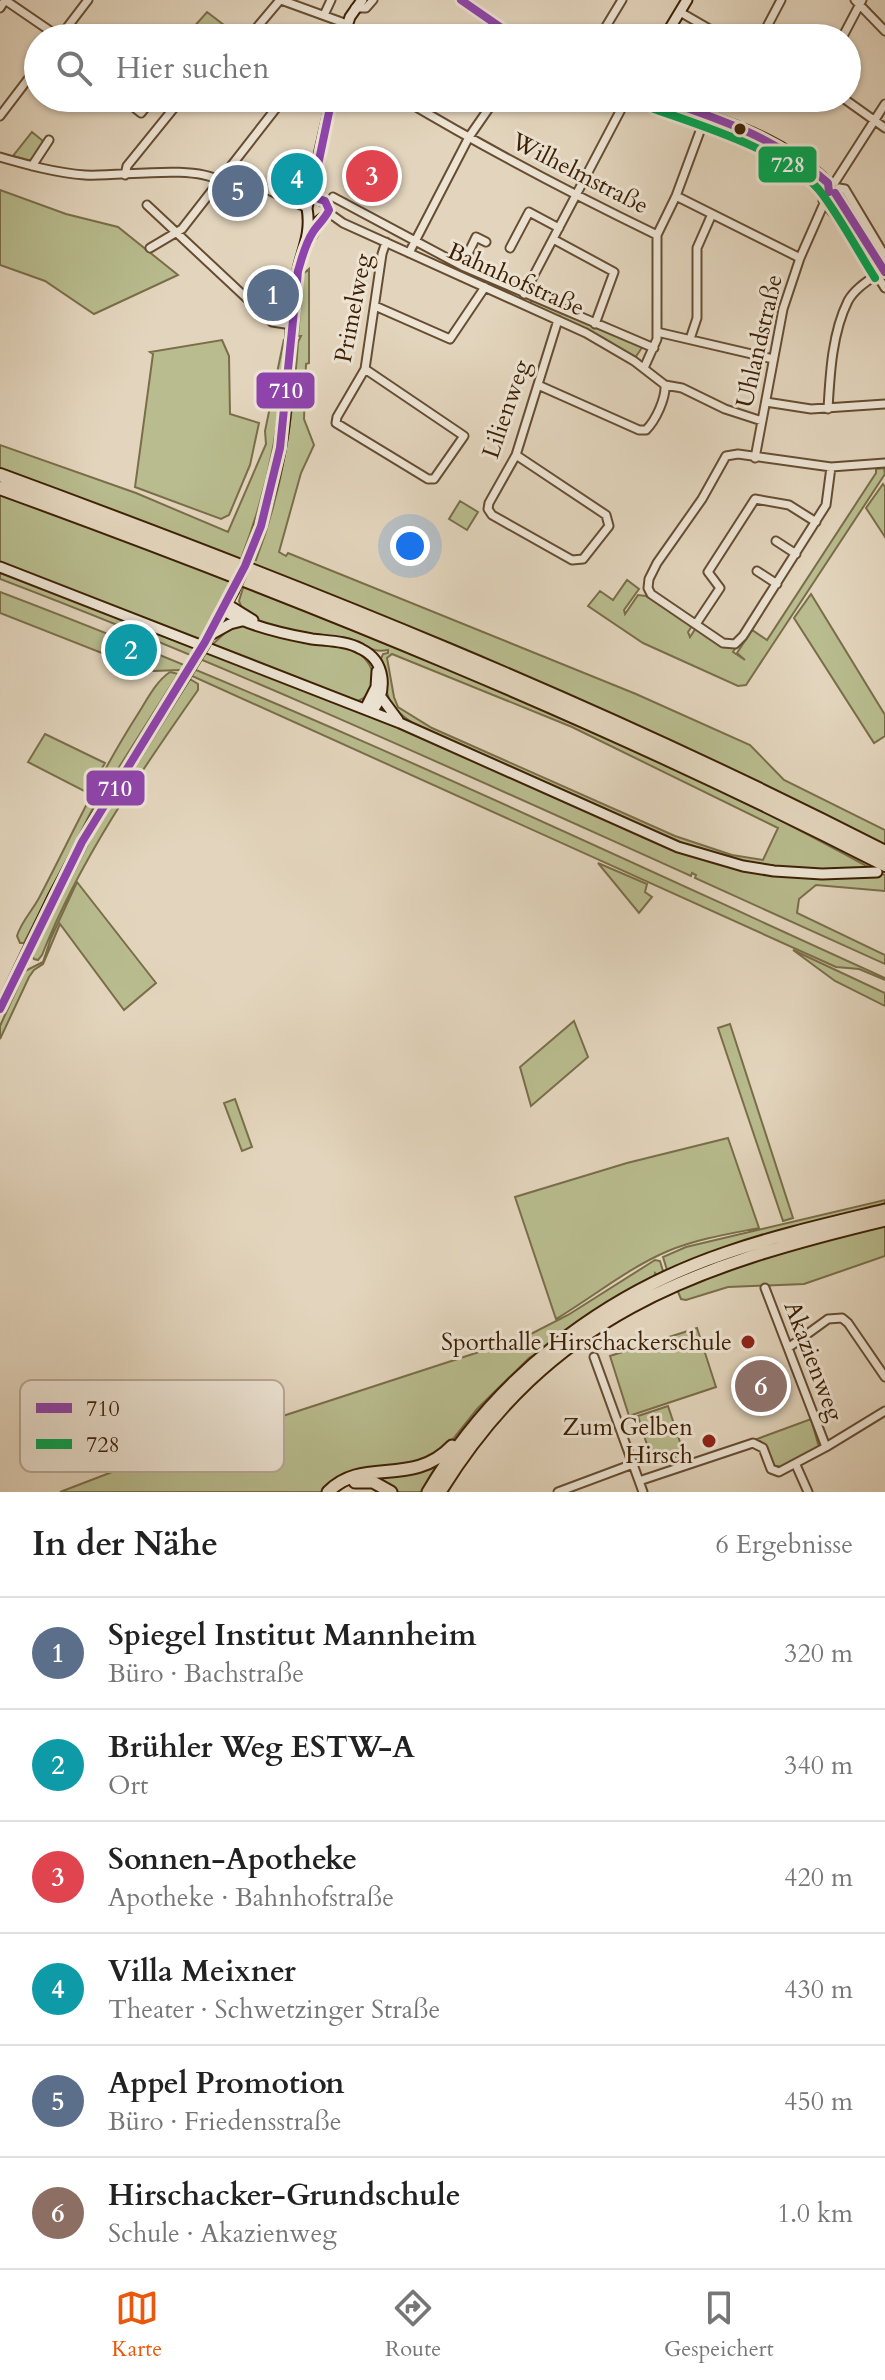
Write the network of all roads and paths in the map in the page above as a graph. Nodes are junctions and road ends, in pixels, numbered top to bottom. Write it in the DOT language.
graph roads {
  1 [pos="5,0"];
  2 [pos="88,0"];
  3 [pos="280,0"];
  4 [pos="331,0"];
  5 [pos="373,0"];
  6 [pos="461,0"];
  7 [pos="622,0"];
  8 [pos="687,0"];
  9 [pos="781,0"];
  10 [pos="859,1"];
  11 [pos="358,4"];
  12 [pos="0,8"];
  13 [pos="680,12"];
  14 [pos="324,15"];
  15 [pos="39,24"];
  16 [pos="70,24"];
  17 [pos="260,24"];
  18 [pos="347,24"];
  19 [pos="496,24"];
  20 [pos="607,24"];
  21 [pos="673,24"];
  22 [pos="701,24"];
  23 [pos="768,24"];
  24 [pos="848,24"];
  25 [pos="885,31"];
  26 [pos="24,84"];
  27 [pos="885,104"];
  28 [pos="861,110"];
  29 [pos="168,112"];
  30 [pos="273,112"];
  31 [pos="329,112"];
  32 [pos="425,112"];
  33 [pos="486,112"];
  34 [pos="620,112"];
  35 [pos="698,112"];
  36 [pos="706,115"];
  37 [pos="0,116"];
  38 [pos="875,119"];
  39 [pos="885,128"];
  40 [pos="469,137"];
  41 [pos="49,140"];
  42 [pos="0,157"];
  43 [pos="32,166"];
  44 [pos="227,171"];
  45 [pos="125,175"];
  46 [pos="220,181"];
  47 [pos="831,190"];
  48 [pos="576,195"];
  49 [pos="676,196"];
  50 [pos="333,197"];
  51 [pos="147,205"];
  52 [pos="317,211"];
  53 [pos="712,214"];
  54 [pos="559,228"];
  55 [pos="176,233"];
  56 [pos="657,235"];
  57 [pos="553,239"];
  58 [pos="386,242"];
  59 [pos="486,242"];
  60 [pos="414,243"];
  61 [pos="150,248"];
  62 [pos="510,248"];
  63 [pos="409,253"];
  64 [pos="885,256"];
  65 [pos="800,258"];
  66 [pos="462,266"];
  67 [pos="880,273"];
  68 [pos="485,287"];
  69 [pos="885,288"];
  70 [pos="525,293"];
  71 [pos="521,303"];
  72 [pos="375,306"];
  73 [pos="558,320"];
  74 [pos="595,324"];
  75 [pos="292,325"];
  76 [pos="657,332"];
  77 [pos="690,339"];
  78 [pos="654,348"];
  79 [pos="773,359"];
  80 [pos="644,368"];
  81 [pos="365,369"];
  82 [pos="538,385"];
  83 [pos="665,385"];
  84 [pos="766,402"];
  85 [pos="885,404"];
  86 [pos="828,409"];
  87 [pos="762,421"];
  88 [pos="516,455"];
  89 [pos="755,458"];
  90 [pos="885,463"];
  91 [pos="831,467"];
  92 [pos="0,475"];
  93 [pos="0,488"];
  94 [pos="816,522"];
  95 [pos="776,541"];
  96 [pos="796,554"];
  97 [pos="0,567"];
  98 [pos="757,571"];
  99 [pos="777,584"];
  100 [pos="226,608"];
  101 [pos="242,621"];
  102 [pos="696,624"];
  103 [pos="259,625"];
  104 [pos="208,639"];
  105 [pos="377,664"];
  106 [pos="381,697"];
  107 [pos="369,710"];
  108 [pos="400,723"];
  109 [pos="883,863"];
  110 [pos="0,1009"];
  111 [pos="885,1210"];
  112 [pos="885,1220"];
  113 [pos="765,1288"];
  114 [pos="788,1348"];
  115 [pos="594,1357"];
  116 [pos="885,1377"];
  117 [pos="885,1411"];
  118 [pos="463,1439"];
  119 [pos="826,1447"];
  120 [pos="633,1464"];
  121 [pos="796,1465"];
  122 [pos="639,1481"];
  123 [pos="328,1492"];
  124 [pos="337,1492"];
  125 [pos="391,1492"];
  126 [pos="428,1492"];
  127 [pos="440,1492"];
  128 [pos="558,1492"];
  129 [pos="643,1492"];
  130 [pos="808,1492"];
  1 -- 12 [label="street"];
  1 -- 15 [label="street"];
  2 -- 16 [label="street"];
  3 -- 14 [label="street"];
  3 -- 17 [label="street"];
  4 -- 14 [label="street"];
  5 -- 11 [label="street"];
  6 -- 19 [label="main road"];
  7 -- 20 [label="street"];
  8 -- 13 [label="main road"];
  9 -- 23 [label="street"];
  10 -- 24 [label="street"];
  10 -- 25 [label="street"];
  11 -- 18 [label="main road"];
  13 -- 21 [label="main road"];
  13 -- 22 [label="street"];
  14 -- 18 [label="street"];
  26 -- 37 [label="street"];
  27 -- 38 [label="street, Uhlandstraße"];
  28 -- 38 [label="street"];
  29 -- 45 [label="street"];
  30 -- 44 [label="street"];
  31 -- 52 [label="main road"];
  32 -- 40 [label="street, Wilhelmstraße"];
  33 -- 40 [label="street"];
  34 -- 48 [label="street"];
  35 -- 36 [label="main road"];
  36 -- 47 [label="main road"];
  36 -- 49 [label="street"];
  38 -- 39 [label="street"];
  38 -- 47 [label="street, Uhlandstraße"];
  40 -- 48 [label="street, Wilhelmstraße"];
  40 -- 60 [label="street"];
  41 -- 43 [label="street"];
  42 -- 43 [label="street"];
  43 -- 45 [label="street"];
  44 -- 46 [label="street"];
  44 -- 52 [label="street, Bahnhofstraße"];
  45 -- 46 [label="street"];
  46 -- 55 [label="street"];
  47 -- 64 [label="street"];
  47 -- 65 [label="street, Uhlandstraße"];
  47 -- 67 [label="main road"];
  47 -- 67 [label="street"];
  48 -- 54 [label="street"];
  48 -- 56 [label="street, Wilhelmstraße"];
  49 -- 53 [label="street"];
  49 -- 56 [label="street"];
  50 -- 60 [label="street, Bahnhofstraße"];
  51 -- 55 [label="street"];
  52 -- 58 [label="street, Bahnhofstraße"];
  52 -- 75 [label="main road"];
  53 -- 65 [label="street"];
  53 -- 77 [label="street"];
  54 -- 57 [label="street"];
  54 -- 62 [label="street"];
  55 -- 61 [label="street"];
  55 -- 75 [label="street"];
  56 -- 76 [label="street"];
  57 -- 70 [label="street"];
  57 -- 74 [label="street"];
  58 -- 63 [label="street, Bahnhofstraße"];
  58 -- 72 [label="street, Primelweg"];
  59 -- 66 [label="street"];
  60 -- 63 [label="street"];
  60 -- 66 [label="street, Bahnhofstraße"];
  63 -- 68 [label="street, Bahnhofstraße"];
  65 -- 79 [label="street, Uhlandstraße"];
  66 -- 70 [label="street, Bahnhofstraße"];
  67 -- 69 [label="street"];
  67 -- 86 [label="street"];
  68 -- 71 [label="street, Bahnhofstraße"];
  68 -- 72 [label="street"];
  70 -- 71 [label="street"];
  70 -- 74 [label="street, Bahnhofstraße"];
  71 -- 73 [label="street, Bahnhofstraße"];
  72 -- 81 [label="street, Primelweg"];
  73 -- 80 [label="street, Bahnhofstraße"];
  73 -- 82 [label="street, Lilienweg"];
  74 -- 78 [label="street, Bahnhofstraße"];
  75 -- 100 [label="main road, bridge"];
  76 -- 77 [label="street"];
  76 -- 78 [label="street"];
  77 -- 79 [label="street"];
  78 -- 80 [label="street"];
  79 -- 84 [label="street, Uhlandstraße"];
  80 -- 83 [label="street, Bahnhofstraße"];
  81 -- 81 [label="street, Primelweg"];
  82 -- 83 [label="street"];
  82 -- 88 [label="street, Lilienweg"];
  83 -- 87 [label="street, Bahnhofstraße"];
  84 -- 86 [label="street"];
  84 -- 87 [label="street, Uhlandstraße"];
  85 -- 86 [label="street"];
  87 -- 89 [label="street, Uhlandstraße"];
  88 -- 88 [label="street, Lilienweg"];
  89 -- 91 [label="street"];
  89 -- 102 [label="street"];
  90 -- 91 [label="street"];
  91 -- 94 [label="street"];
  92 -- 109 [label="highway"];
  93 -- 109 [label="highway"];
  94 -- 96 [label="street"];
  94 -- 102 [label="street"];
  95 -- 96 [label="street"];
  96 -- 99 [label="street"];
  97 -- 107 [label="main road"];
  98 -- 99 [label="street"];
  99 -- 102 [label="street"];
  100 -- 101 [label="main road"];
  100 -- 103 [label="main road"];
  100 -- 104 [label="main road"];
  101 -- 103 [label="main road"];
  101 -- 104 [label="main road"];
  103 -- 105 [label="main road"];
  104 -- 110 [label="main road, bridge"];
  105 -- 106 [label="main road"];
  105 -- 107 [label="main road"];
  106 -- 107 [label="main road"];
  106 -- 108 [label="main road"];
  107 -- 108 [label="main road"];
  108 -- 109 [label="main road"];
  111 -- 118 [label="highway"];
  112 -- 127 [label="highway"];
  113 -- 114 [label="street, Akazienweg"];
  114 -- 116 [label="street"];
  114 -- 119 [label="street, Akazienweg"];
  115 -- 120 [label="street"];
  117 -- 119 [label="street"];
  118 -- 123 [label="highway"];
  118 -- 126 [label="highway"];
  119 -- 121 [label="street"];
  120 -- 122 [label="street"];
  120 -- 128 [label="street"];
  121 -- 122 [label="street"];
  121 -- 130 [label="street"];
  122 -- 129 [label="street"];
  124 -- 125 [label="highway"];
}
